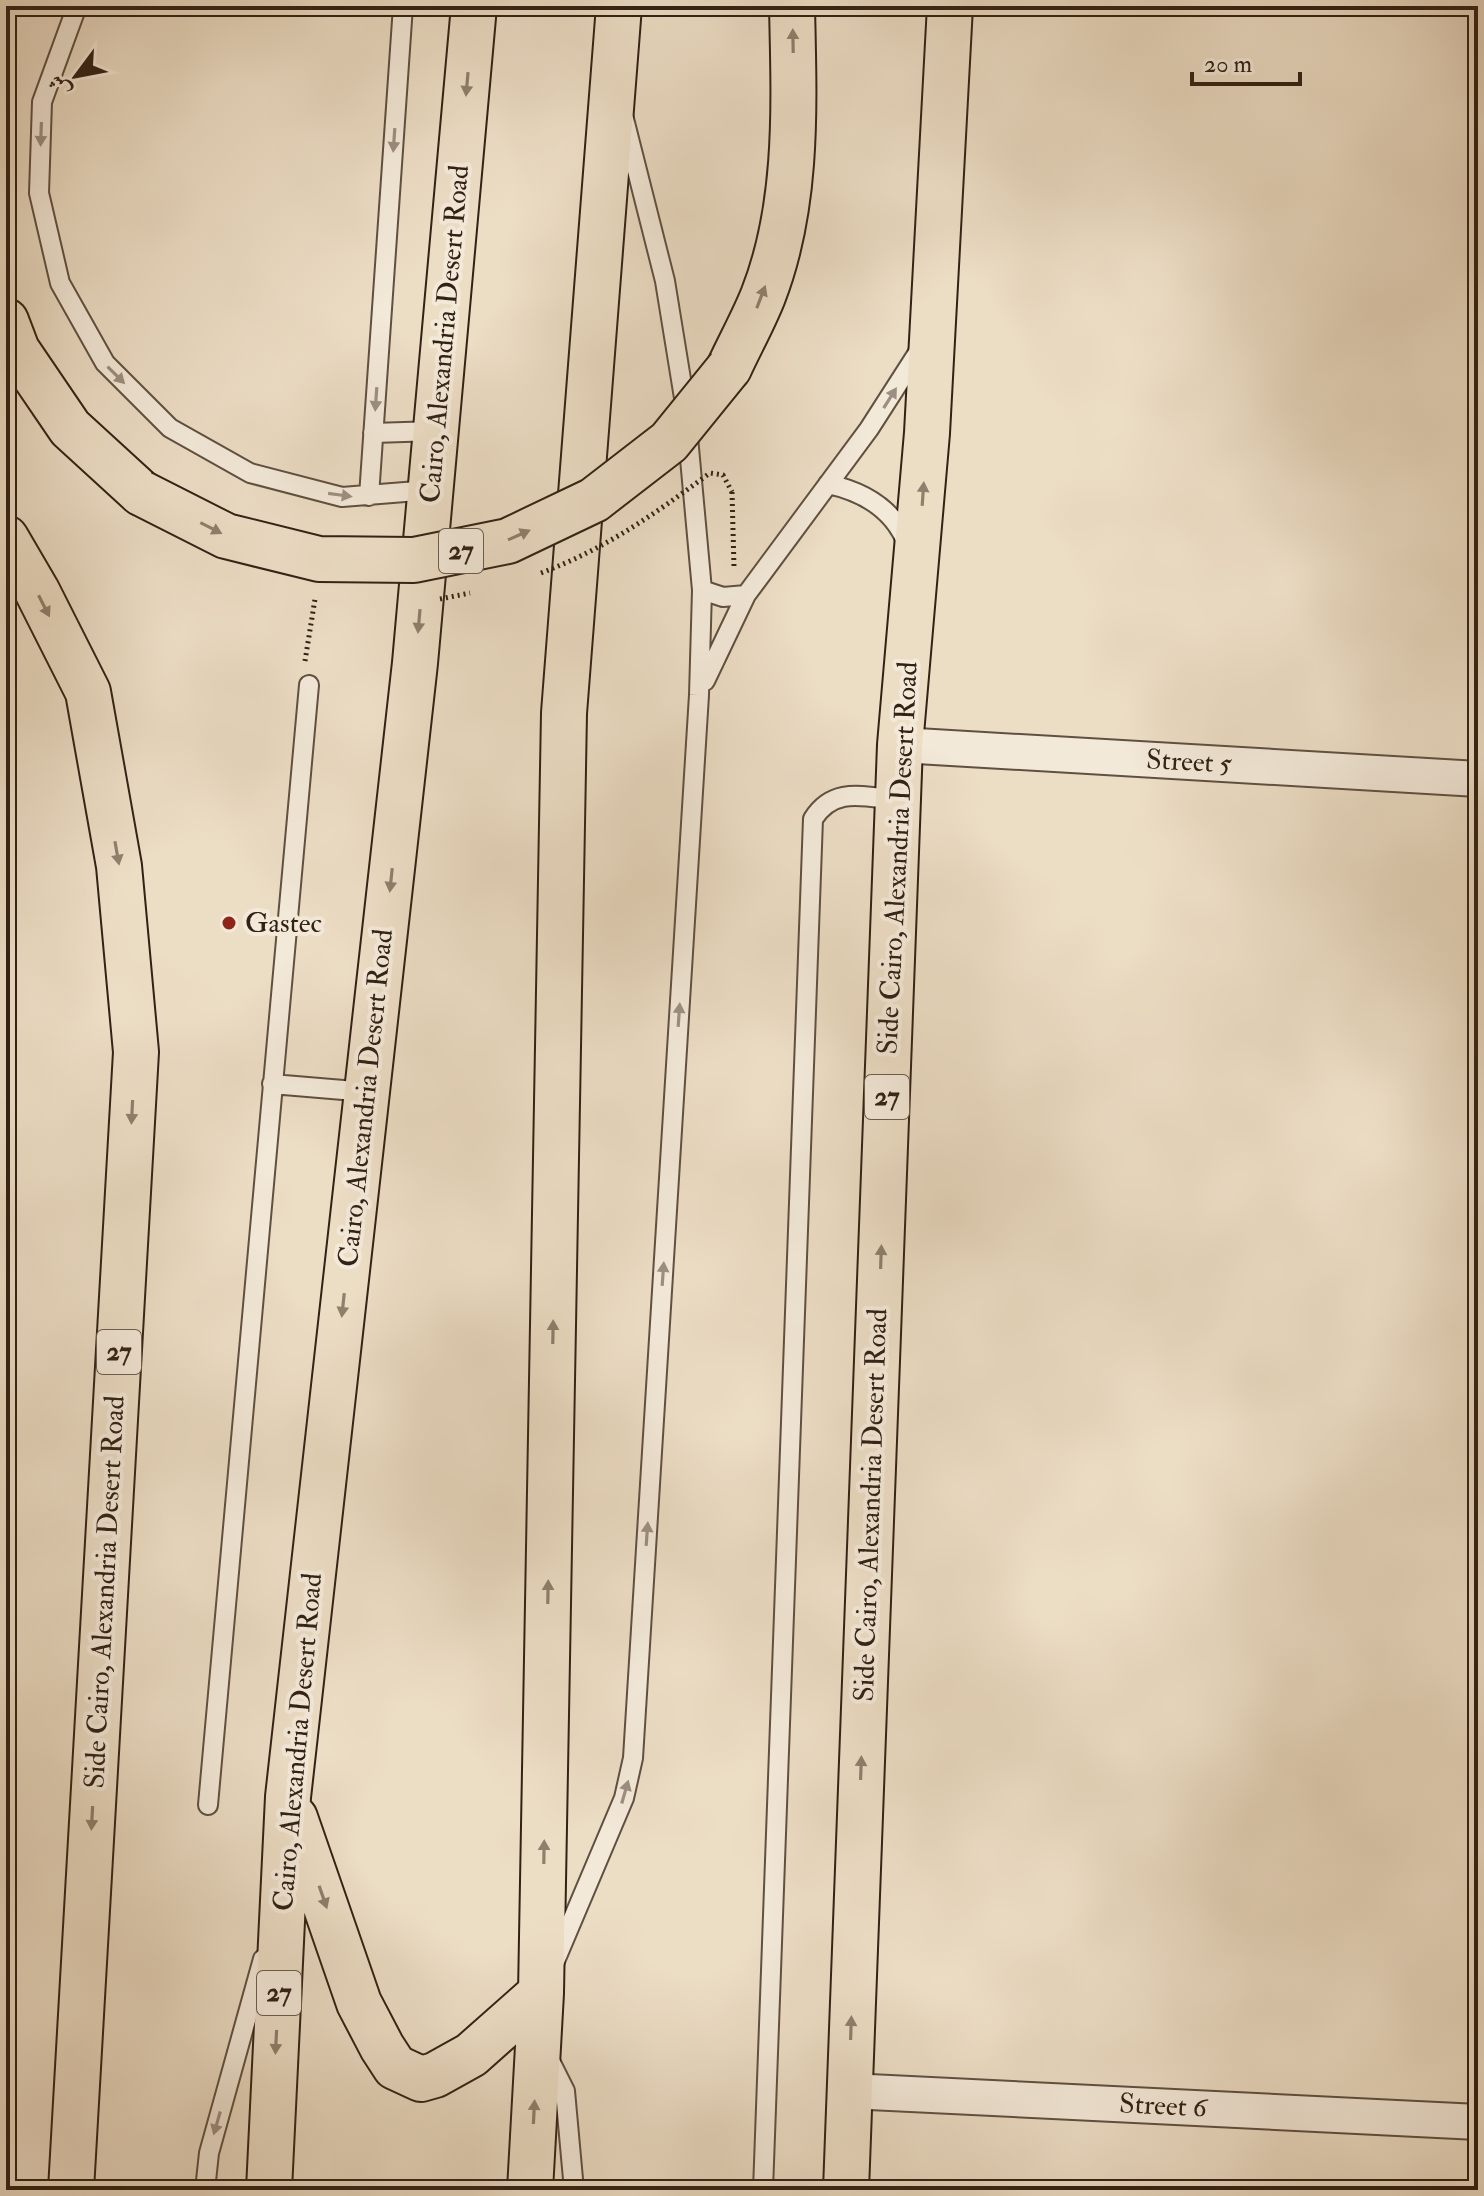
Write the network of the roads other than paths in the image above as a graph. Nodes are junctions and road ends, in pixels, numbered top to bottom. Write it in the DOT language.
graph roads {
  1 [pos="77,6"];
  2 [pos="403,6"];
  3 [pos="474,6"];
  4 [pos="619,6"];
  5 [pos="792,6"];
  6 [pos="950,6"];
  7 [pos="613,73"];
  8 [pos="6,321"];
  9 [pos="934,327"];
  10 [pos="436,431"];
  11 [pos="373,433"];
  12 [pos="828,484"];
  13 [pos="431,490"];
  14 [pos="369,496"];
  15 [pos="6,538"];
  16 [pos="915,580"];
  17 [pos="702,590"];
  18 [pos="746,595"];
  19 [pos="309,685"];
  20 [pos="699,695"];
  21 [pos="900,745"];
  22 [pos="1478,779"];
  23 [pos="898,800"];
  24 [pos="272,1084"];
  25 [pos="367,1092"];
  26 [pos="288,1797"];
  27 [pos="208,1805"];
  28 [pos="284,1887"];
  29 [pos="541,1993"];
  30 [pos="539,2039"];
  31 [pos="849,2091"];
  32 [pos="1478,2122"];
  33 [pos="71,2190"];
  34 [pos="205,2190"];
  35 [pos="269,2190"];
  36 [pos="530,2190"];
  37 [pos="574,2190"];
  38 [pos="763,2190"];
  39 [pos="846,2190"];
  1 -- 14 [label="lane, one-way"];
  2 -- 11 [label="lane, one-way"];
  3 -- 10 [label="main road, Cairo, Alexandria Desert Road / 27, one-way"];
  4 -- 7 [label="main road"];
  8 -- 5 [label="main road, 27, one-way, bridge"];
  6 -- 9 [label="main road, Side Cairo, Alexandria Desert Road / 27"];
  7 -- 17 [label="lane"];
  29 -- 7 [label="main road, one-way"];
  12 -- 9 [label="lane, one-way"];
  16 -- 9 [label="main road, Side Cairo, Alexandria Desert Road / 27, one-way"];
  10 -- 11 [label="lane"];
  10 -- 13 [label="main road, Cairo, Alexandria Desert Road / 27"];
  11 -- 14 [label="lane"];
  12 -- 16 [label="lane"];
  12 -- 18 [label="lane"];
  13 -- 14 [label="lane"];
  13 -- 25 [label="main road, Cairo, Alexandria Desert Road / 27, one-way"];
  15 -- 33 [label="main road, Side Cairo, Alexandria Desert Road / 27, one-way"];
  16 -- 21 [label="main road, Side Cairo, Alexandria Desert Road / 27"];
  17 -- 18 [label="lane"];
  17 -- 20 [label="lane"];
  18 -- 20 [label="lane"];
  19 -- 24 [label="lane"];
  29 -- 20 [label="lane, one-way"];
  21 -- 22 [label="street, Street 5"];
  21 -- 23 [label="main road, Side Cairo, Alexandria Desert Road / 27"];
  31 -- 23 [label="main road, Side Cairo, Alexandria Desert Road / 27, one-way"];
  23 -- 38 [label="lane"];
  24 -- 25 [label="lane"];
  24 -- 27 [label="lane"];
  25 -- 26 [label="main road, Cairo, Alexandria Desert Road / 27, one-way"];
  26 -- 28 [label="main road, Cairo, Alexandria Desert Road / 27"];
  26 -- 29 [label="main road, one-way"];
  28 -- 34 [label="lane, one-way"];
  28 -- 35 [label="main road, Cairo, Alexandria Desert Road / 27, one-way"];
  29 -- 30 [label="main road"];
  36 -- 30 [label="main road, one-way"];
  30 -- 37 [label="lane"];
  31 -- 32 [label="street, Street 6"];
  31 -- 39 [label="main road, Side Cairo, Alexandria Desert Road / 27"];
}
